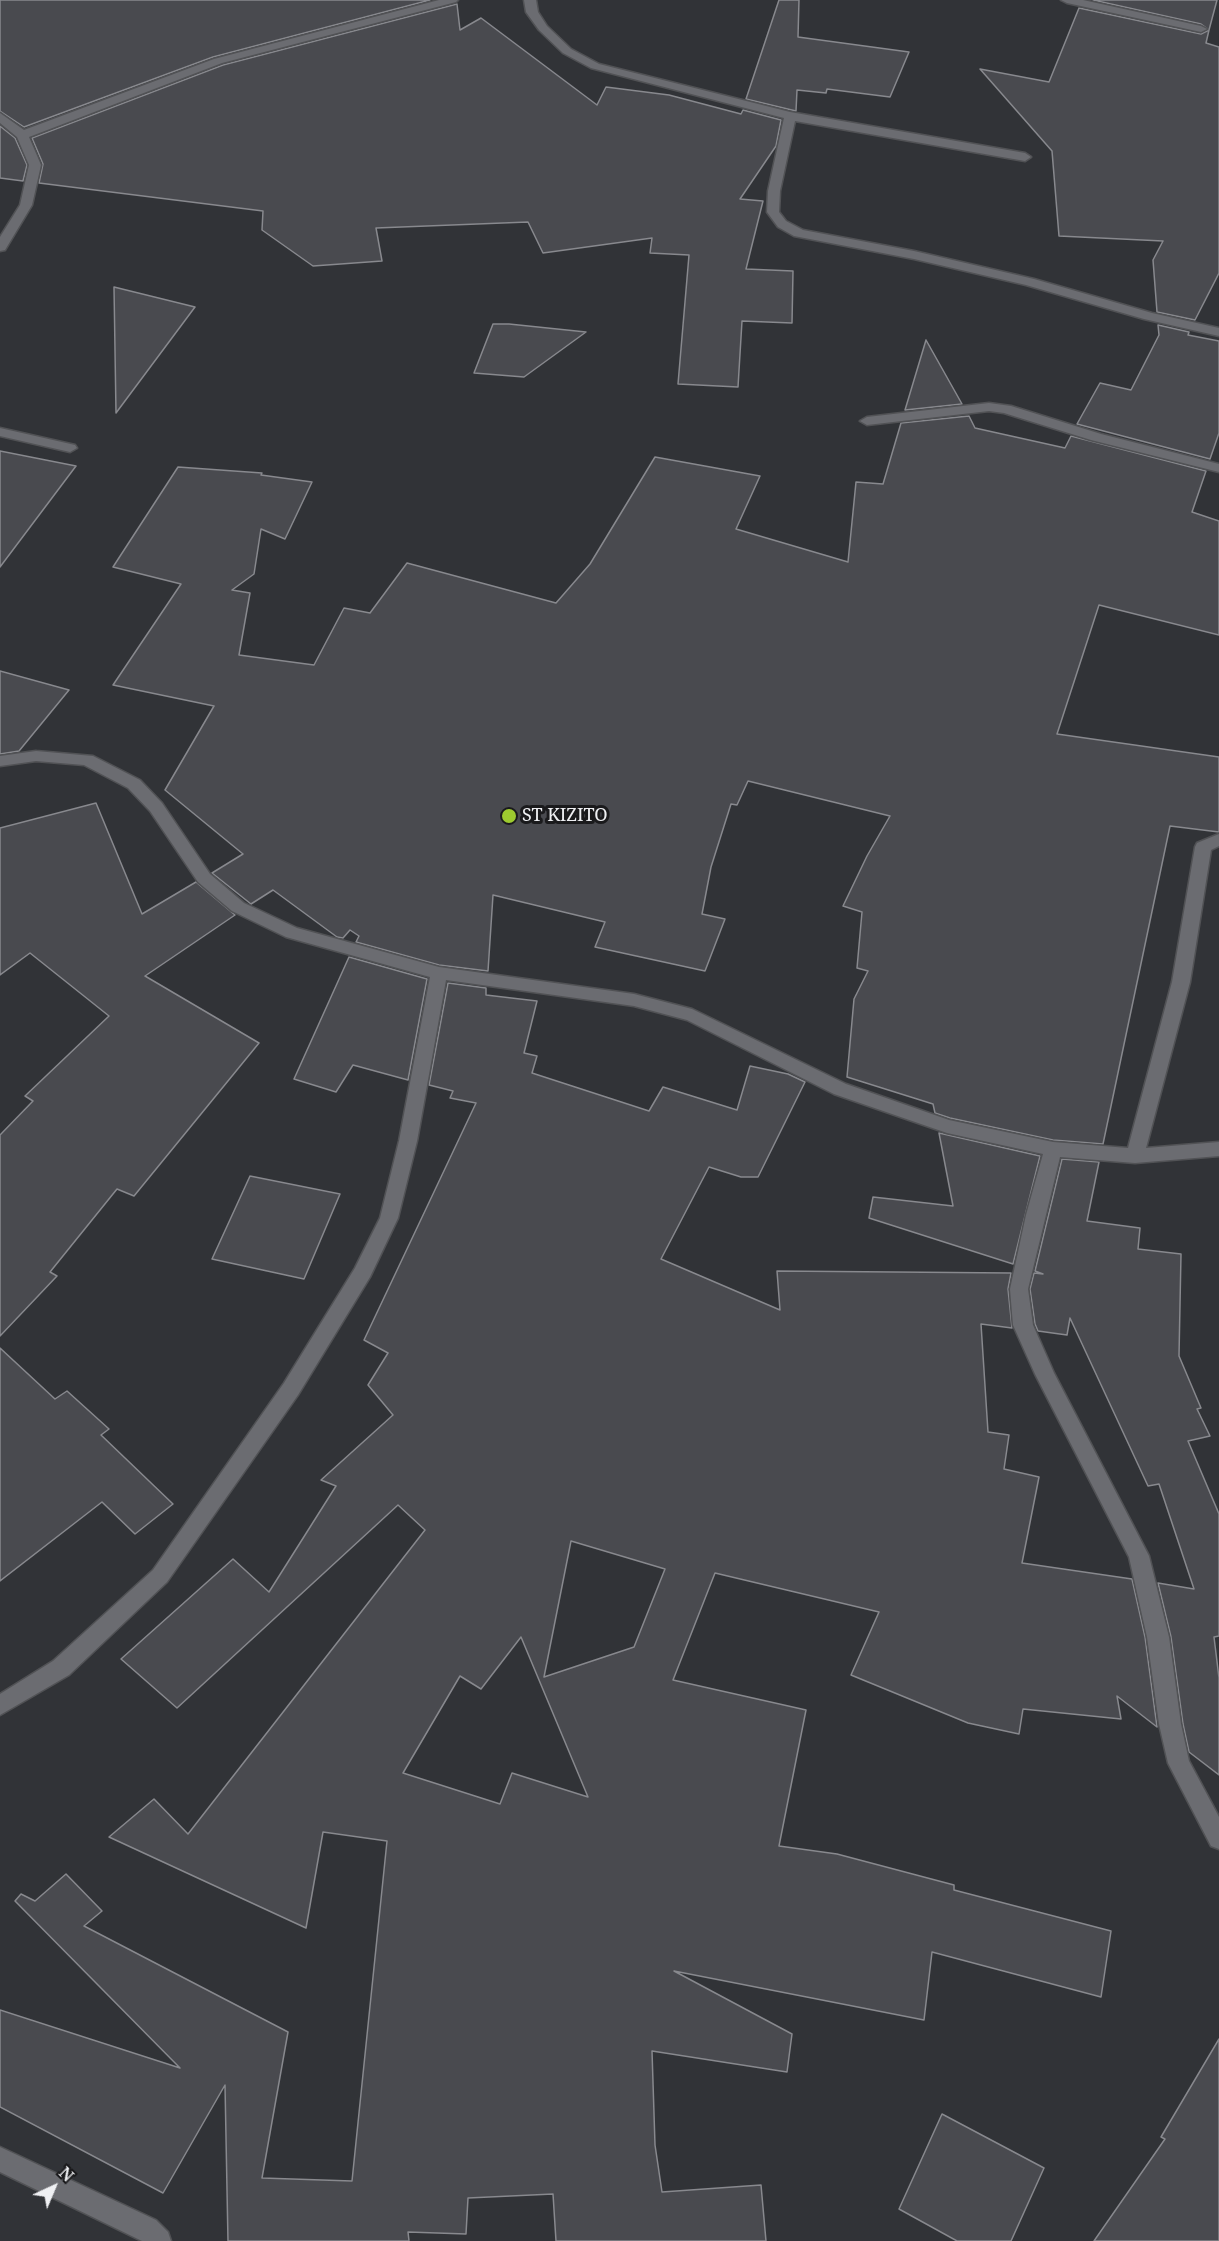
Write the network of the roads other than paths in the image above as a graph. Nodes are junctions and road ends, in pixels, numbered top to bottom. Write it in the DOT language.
graph roads {
  1 [pos="452,0"];
  2 [pos="530,0"];
  3 [pos="1067,0"];
  4 [pos="1201,29"];
  5 [pos="790,116"];
  6 [pos="0,117"];
  7 [pos="22,135"];
  8 [pos="1025,157"];
  9 [pos="0,248"];
  10 [pos="1219,332"];
  11 [pos="867,421"];
  12 [pos="0,432"];
  13 [pos="70,448"];
  14 [pos="1219,468"];
  15 [pos="0,761"];
  16 [pos="1219,840"];
  17 [pos="439,973"];
  18 [pos="1053,1149"];
  19 [pos="1219,1149"];
  20 [pos="1135,1156"];
  21 [pos="0,1705"];
  22 [pos="1219,1839"];
  23 [pos="0,2159"];
  24 [pos="159,2241"];
  1 -- 7 [label="street"];
  2 -- 5 [label="street"];
  3 -- 4 [label="street"];
  5 -- 8 [label="street"];
  5 -- 10 [label="street"];
  6 -- 7 [label="street"];
  7 -- 9 [label="street"];
  11 -- 14 [label="street"];
  12 -- 13 [label="street"];
  15 -- 17 [label="street"];
  16 -- 20 [label="street"];
  17 -- 18 [label="street"];
  17 -- 21 [label="street"];
  18 -- 20 [label="street"];
  18 -- 22 [label="street"];
  19 -- 20 [label="street"];
  23 -- 24 [label="street"];
}
